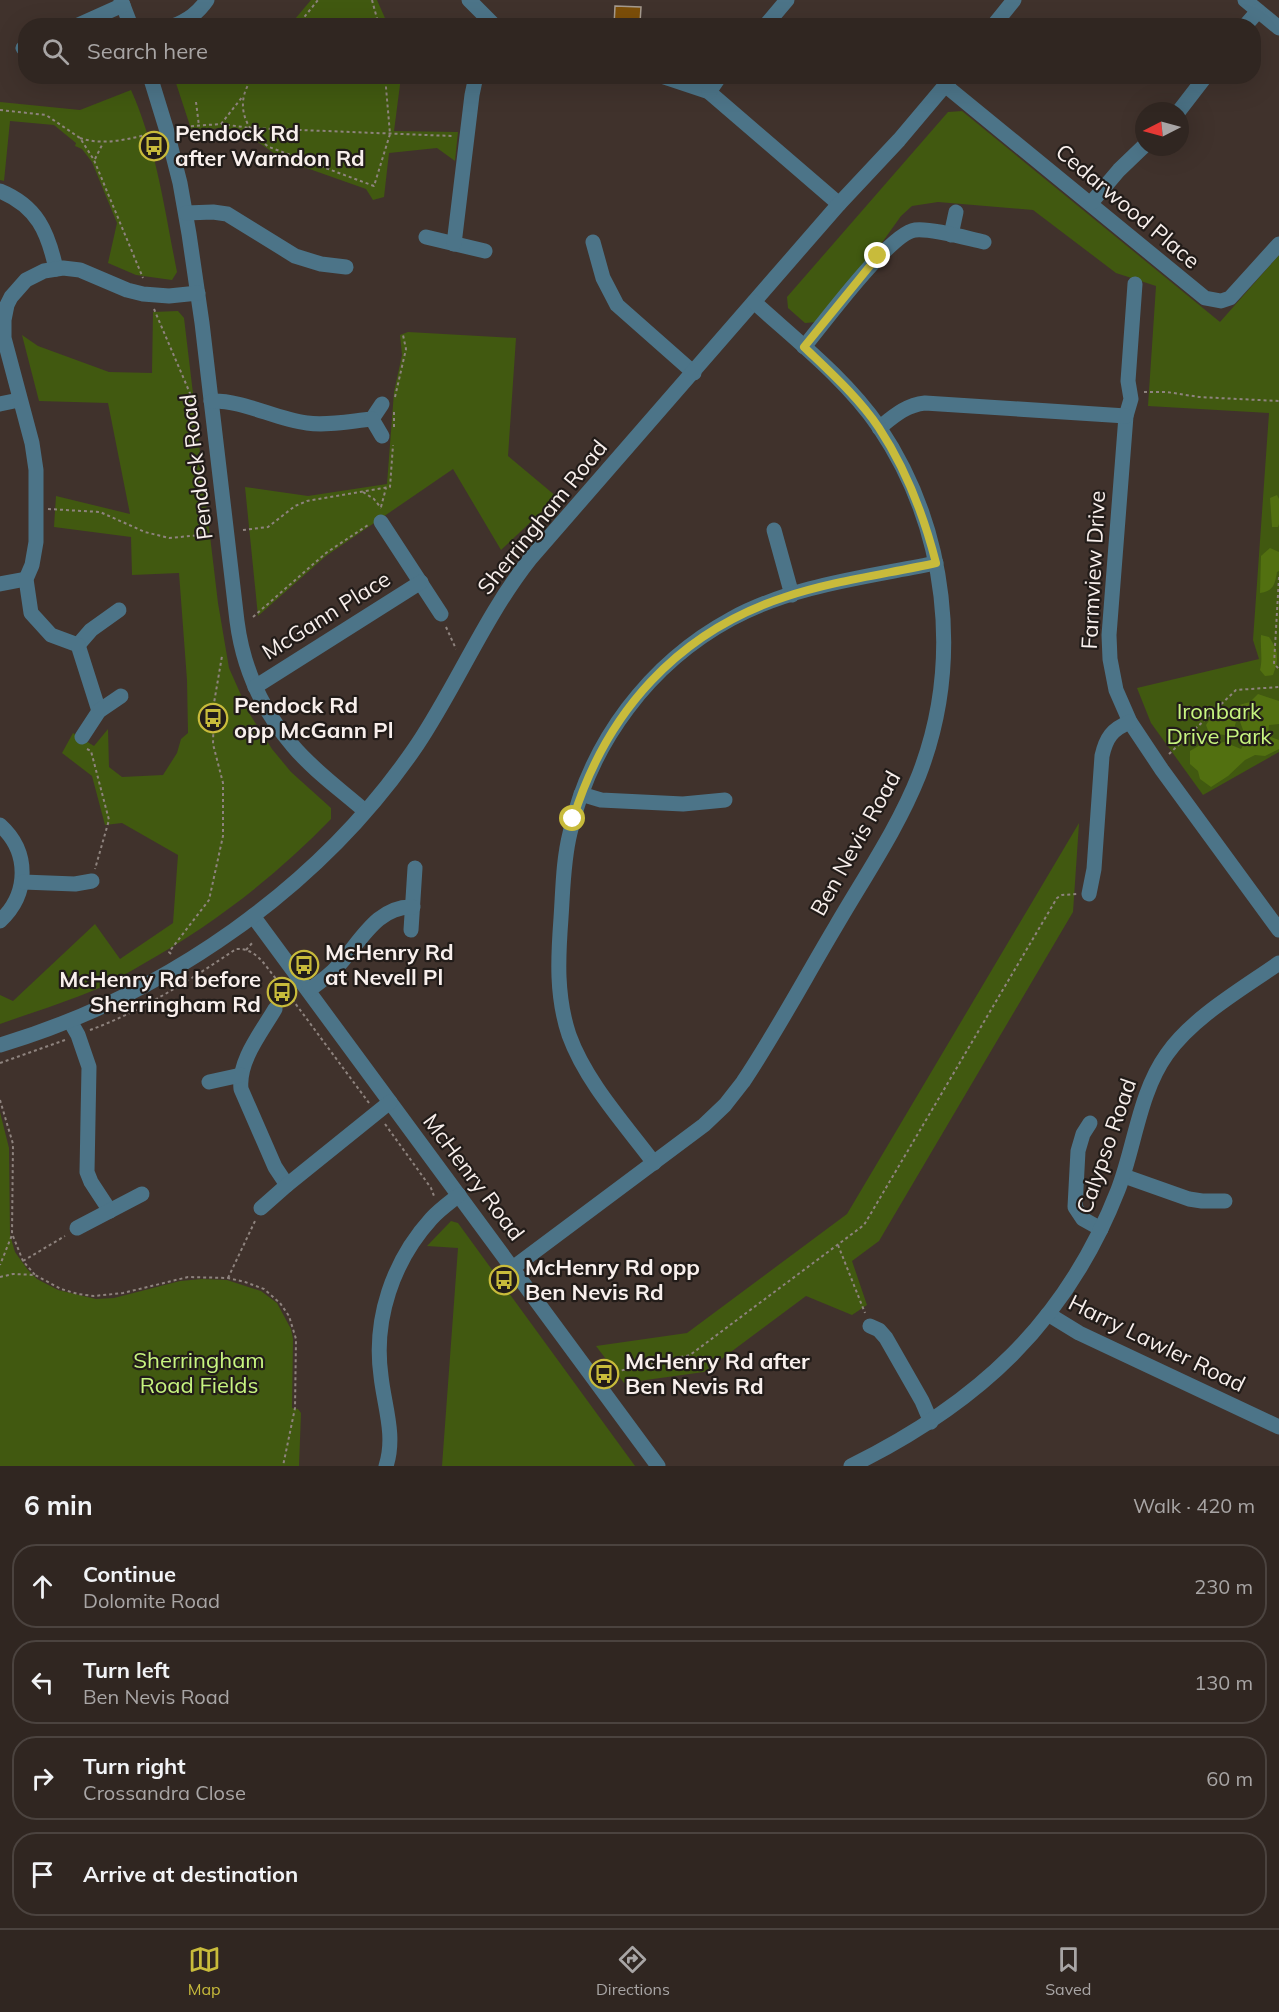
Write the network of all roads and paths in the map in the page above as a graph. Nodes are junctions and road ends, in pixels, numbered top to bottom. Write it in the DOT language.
graph roads {
  1 [pos="207,0"];
  2 [pos="318,0"];
  3 [pos="372,0"];
  4 [pos="469,0"];
  5 [pos="787,0"];
  6 [pos="1014,0"];
  7 [pos="1245,0"];
  8 [pos="122,3"];
  9 [pos="1258,10"];
  10 [pos="91,18"];
  11 [pos="128,18"];
  12 [pos="190,18"];
  13 [pos="303,18"];
  14 [pos="377,18"];
  15 [pos="487,18"];
  16 [pos="772,18"];
  17 [pos="999,18"];
  18 [pos="1252,18"];
  19 [pos="1279,28"];
  20 [pos="152,84"];
  21 [pos="250,84"];
  22 [pos="386,84"];
  23 [pos="474,84"];
  24 [pos="686,84"];
  25 [pos="715,84"];
  26 [pos="947,84"];
  27 [pos="953,84"];
  28 [pos="1200,84"];
  29 [pos="710,92"];
  30 [pos="243,96"];
  31 [pos="196,102"];
  32 [pos="1186,102"];
  33 [pos="0,110"];
  34 [pos="221,124"];
  35 [pos="199,126"];
  36 [pos="166,128"];
  37 [pos="250,128"];
  38 [pos="390,135"];
  39 [pos="466,136"];
  40 [pos="80,138"];
  41 [pos="103,143"];
  42 [pos="1135,155"];
  43 [pos="94,160"];
  44 [pos="0,191"];
  45 [pos="1091,203"];
  46 [pos="839,204"];
  47 [pos="956,212"];
  48 [pos="186,213"];
  49 [pos="951,235"];
  50 [pos="426,237"];
  51 [pos="593,242"];
  52 [pos="984,242"];
  53 [pos="454,244"];
  54 [pos="1279,244"];
  55 [pos="485,251"];
  56 [pos="346,267"];
  57 [pos="56,268"];
  58 [pos="145,282"];
  59 [pos="1135,284"];
  60 [pos="198,293"];
  61 [pos="754,303"];
  62 [pos="153,308"];
  63 [pos="2,312"];
  64 [pos="403,335"];
  65 [pos="804,347"];
  66 [pos="694,373"];
  67 [pos="1130,394"];
  68 [pos="192,398"];
  69 [pos="19,400"];
  70 [pos="211,401"];
  71 [pos="1279,401"];
  72 [pos="390,403"];
  73 [pos="0,404"];
  74 [pos="1126,416"];
  75 [pos="372,419"];
  76 [pos="879,428"];
  77 [pos="390,435"];
  78 [pos="386,488"];
  79 [pos="363,492"];
  80 [pos="37,509"];
  81 [pos="380,516"];
  82 [pos="243,530"];
  83 [pos="774,530"];
  84 [pos="213,533"];
  85 [pos="936,563"];
  86 [pos="1279,577"];
  87 [pos="26,579"];
  88 [pos="421,582"];
  89 [pos="0,584"];
  90 [pos="792,595"];
  91 [pos="119,610"];
  92 [pos="441,614"];
  93 [pos="253,616"];
  94 [pos="78,645"];
  95 [pos="222,656"];
  96 [pos="465,666"];
  97 [pos="1279,669"];
  98 [pos="255,687"];
  99 [pos="1279,687"];
  100 [pos="121,696"];
  101 [pos="99,711"];
  102 [pos="1130,722"];
  103 [pos="82,737"];
  104 [pos="1158,764"];
  105 [pos="582,794"];
  106 [pos="725,800"];
  107 [pos="365,812"];
  108 [pos="0,825"];
  109 [pos="415,868"];
  110 [pos="92,881"];
  111 [pos="23,882"];
  112 [pos="1089,894"];
  113 [pos="412,907"];
  114 [pos="254,916"];
  115 [pos="0,921"];
  116 [pos="411,930"];
  117 [pos="1279,930"];
  118 [pos="253,942"];
  119 [pos="246,950"];
  120 [pos="1279,963"];
  121 [pos="178,968"];
  122 [pos="309,990"];
  123 [pos="275,1010"];
  124 [pos="70,1021"];
  125 [pos="84,1032"];
  126 [pos="71,1038"];
  127 [pos="0,1046"];
  128 [pos="0,1063"];
  129 [pos="241,1075"];
  130 [pos="209,1082"];
  131 [pos="0,1100"];
  132 [pos="390,1102"];
  133 [pos="372,1107"];
  134 [pos="380,1117"];
  135 [pos="1090,1123"];
  136 [pos="654,1163"];
  137 [pos="1124,1176"];
  138 [pos="287,1185"];
  139 [pos="142,1194"];
  140 [pos="459,1195"];
  141 [pos="434,1197"];
  142 [pos="1224,1201"];
  143 [pos="261,1208"];
  144 [pos="110,1211"];
  145 [pos="77,1228"];
  146 [pos="1101,1229"];
  147 [pos="12,1235"];
  148 [pos="838,1244"];
  149 [pos="23,1261"];
  150 [pos="0,1265"];
  151 [pos="513,1267"];
  152 [pos="35,1275"];
  153 [pos="0,1277"];
  154 [pos="228,1278"];
  155 [pos="1048,1314"];
  156 [pos="870,1326"];
  157 [pos="610,1373"];
  158 [pos="931,1422"];
  159 [pos="1279,1427"];
  160 [pos="283,1466"];
  161 [pos="386,1466"];
  162 [pos="658,1466"];
  163 [pos="851,1466"];
  1 -- 12 [label="street"];
  2 -- 13 [label="path"];
  3 -- 14 [label="path"];
  4 -- 15 [label="street"];
  5 -- 16 [label="street"];
  6 -- 17 [label="street"];
  7 -- 9 [label="street"];
  8 -- 10 [label="street"];
  8 -- 11 [label="street"];
  9 -- 18 [label="street"];
  9 -- 19 [label="street"];
  20 -- 36 [label="street, Pendock Road"];
  21 -- 30 [label="path"];
  22 -- 38 [label="path"];
  23 -- 39 [label="street"];
  24 -- 29 [label="street"];
  25 -- 29 [label="street"];
  26 -- 46 [label="street, Sherringham Road"];
  27 -- 45 [label="street, Cedarwood Place"];
  28 -- 32 [label="street"];
  29 -- 46 [label="street"];
  30 -- 34 [label="path"];
  30 -- 37 [label="path"];
  31 -- 35 [label="path"];
  33 -- 40 [label="path"];
  34 -- 35 [label="path"];
  34 -- 37 [label="path"];
  35 -- 36 [label="path"];
  36 -- 41 [label="path"];
  36 -- 48 [label="street, Pendock Road"];
  37 -- 38 [label="path"];
  37 -- 38 [label="path"];
  38 -- 39 [label="path"];
  39 -- 53 [label="street"];
  40 -- 41 [label="path"];
  40 -- 43 [label="path"];
  41 -- 43 [label="path"];
  42 -- 45 [label="street"];
  43 -- 58 [label="path"];
  44 -- 57 [label="street"];
  45 -- 54 [label="street, Cedarwood Place"];
  46 -- 61 [label="street, Sherringham Road"];
  47 -- 49 [label="street"];
  48 -- 56 [label="street"];
  48 -- 60 [label="street, Pendock Road"];
  49 -- 52 [label="street"];
  49 -- 65 [label="street"];
  50 -- 53 [label="street"];
  51 -- 66 [label="street"];
  53 -- 55 [label="street"];
  57 -- 60 [label="street"];
  57 -- 63 [label="street"];
  59 -- 67 [label="street, Farmview Drive"];
  60 -- 70 [label="street, Pendock Road"];
  61 -- 65 [label="street, Ben Nevis Road"];
  61 -- 66 [label="street, Sherringham Road"];
  62 -- 68 [label="path"];
  63 -- 69 [label="street"];
  64 -- 72 [label="path"];
  65 -- 76 [label="street, Ben Nevis Road"];
  66 -- 96 [label="street, Sherringham Road"];
  67 -- 71 [label="path"];
  67 -- 74 [label="street, Farmview Drive"];
  69 -- 73 [label="street"];
  69 -- 80 [label="street"];
  70 -- 75 [label="street"];
  70 -- 98 [label="street, Pendock Road"];
  72 -- 75 [label="street"];
  72 -- 77 [label="path"];
  74 -- 76 [label="street"];
  74 -- 102 [label="street, Farmview Drive"];
  75 -- 77 [label="street"];
  76 -- 85 [label="street, Ben Nevis Road"];
  77 -- 78 [label="path"];
  78 -- 79 [label="path"];
  78 -- 81 [label="path"];
  79 -- 81 [label="path"];
  79 -- 82 [label="path"];
  80 -- 84 [label="path"];
  80 -- 87 [label="street"];
  81 -- 88 [label="street, McGann Place"];
  81 -- 93 [label="path"];
  83 -- 90 [label="street"];
  85 -- 90 [label="street"];
  85 -- 136 [label="street, Ben Nevis Road"];
  86 -- 97 [label="path"];
  87 -- 89 [label="street"];
  87 -- 94 [label="street"];
  88 -- 92 [label="street, McGann Place"];
  88 -- 98 [label="street, McGann Place"];
  90 -- 105 [label="street"];
  91 -- 94 [label="street"];
  92 -- 96 [label="path"];
  94 -- 101 [label="street"];
  95 -- 121 [label="path"];
  96 -- 107 [label="street, Sherringham Road"];
  98 -- 107 [label="street, Pendock Road"];
  99 -- 104 [label="path"];
  100 -- 101 [label="street"];
  101 -- 103 [label="street"];
  102 -- 104 [label="street, Farmview Drive"];
  102 -- 112 [label="street"];
  103 -- 110 [label="path"];
  104 -- 117 [label="street, Farmview Drive"];
  105 -- 106 [label="street"];
  105 -- 136 [label="street"];
  107 -- 114 [label="street, Sherringham Road"];
  108 -- 111 [label="street"];
  109 -- 113 [label="street"];
  110 -- 111 [label="street"];
  111 -- 115 [label="street"];
  112 -- 148 [label="path"];
  113 -- 116 [label="street"];
  113 -- 122 [label="street"];
  114 -- 121 [label="street, Sherringham Road"];
  114 -- 122 [label="street, McHenry Road"];
  118 -- 119 [label="path"];
  119 -- 125 [label="path"];
  119 -- 133 [label="path"];
  120 -- 137 [label="street, Calypso Road"];
  121 -- 124 [label="street, Sherringham Road"];
  122 -- 132 [label="street, McHenry Road"];
  123 -- 129 [label="street"];
  124 -- 127 [label="street, Sherringham Road"];
  124 -- 144 [label="street"];
  126 -- 128 [label="path"];
  129 -- 130 [label="street"];
  129 -- 138 [label="street"];
  131 -- 147 [label="path"];
  132 -- 138 [label="street"];
  132 -- 140 [label="street, McHenry Road"];
  134 -- 141 [label="path"];
  135 -- 146 [label="street"];
  136 -- 151 [label="street, Ben Nevis Road"];
  137 -- 142 [label="street"];
  137 -- 146 [label="street, Calypso Road"];
  138 -- 143 [label="street"];
  139 -- 144 [label="street"];
  140 -- 151 [label="street, McHenry Road"];
  140 -- 161 [label="street"];
  143 -- 154 [label="path"];
  144 -- 145 [label="street"];
  145 -- 149 [label="path"];
  146 -- 155 [label="street, Calypso Road"];
  147 -- 149 [label="path"];
  147 -- 150 [label="path"];
  148 -- 156 [label="path"];
  148 -- 157 [label="path"];
  149 -- 152 [label="path"];
  151 -- 162 [label="street, McHenry Road"];
  152 -- 153 [label="path"];
  152 -- 154 [label="path"];
  154 -- 160 [label="path"];
  155 -- 158 [label="street, Calypso Road"];
  155 -- 159 [label="street, Harry Lawler Road"];
  156 -- 158 [label="street"];
  158 -- 163 [label="street, Calypso Road"];
}
